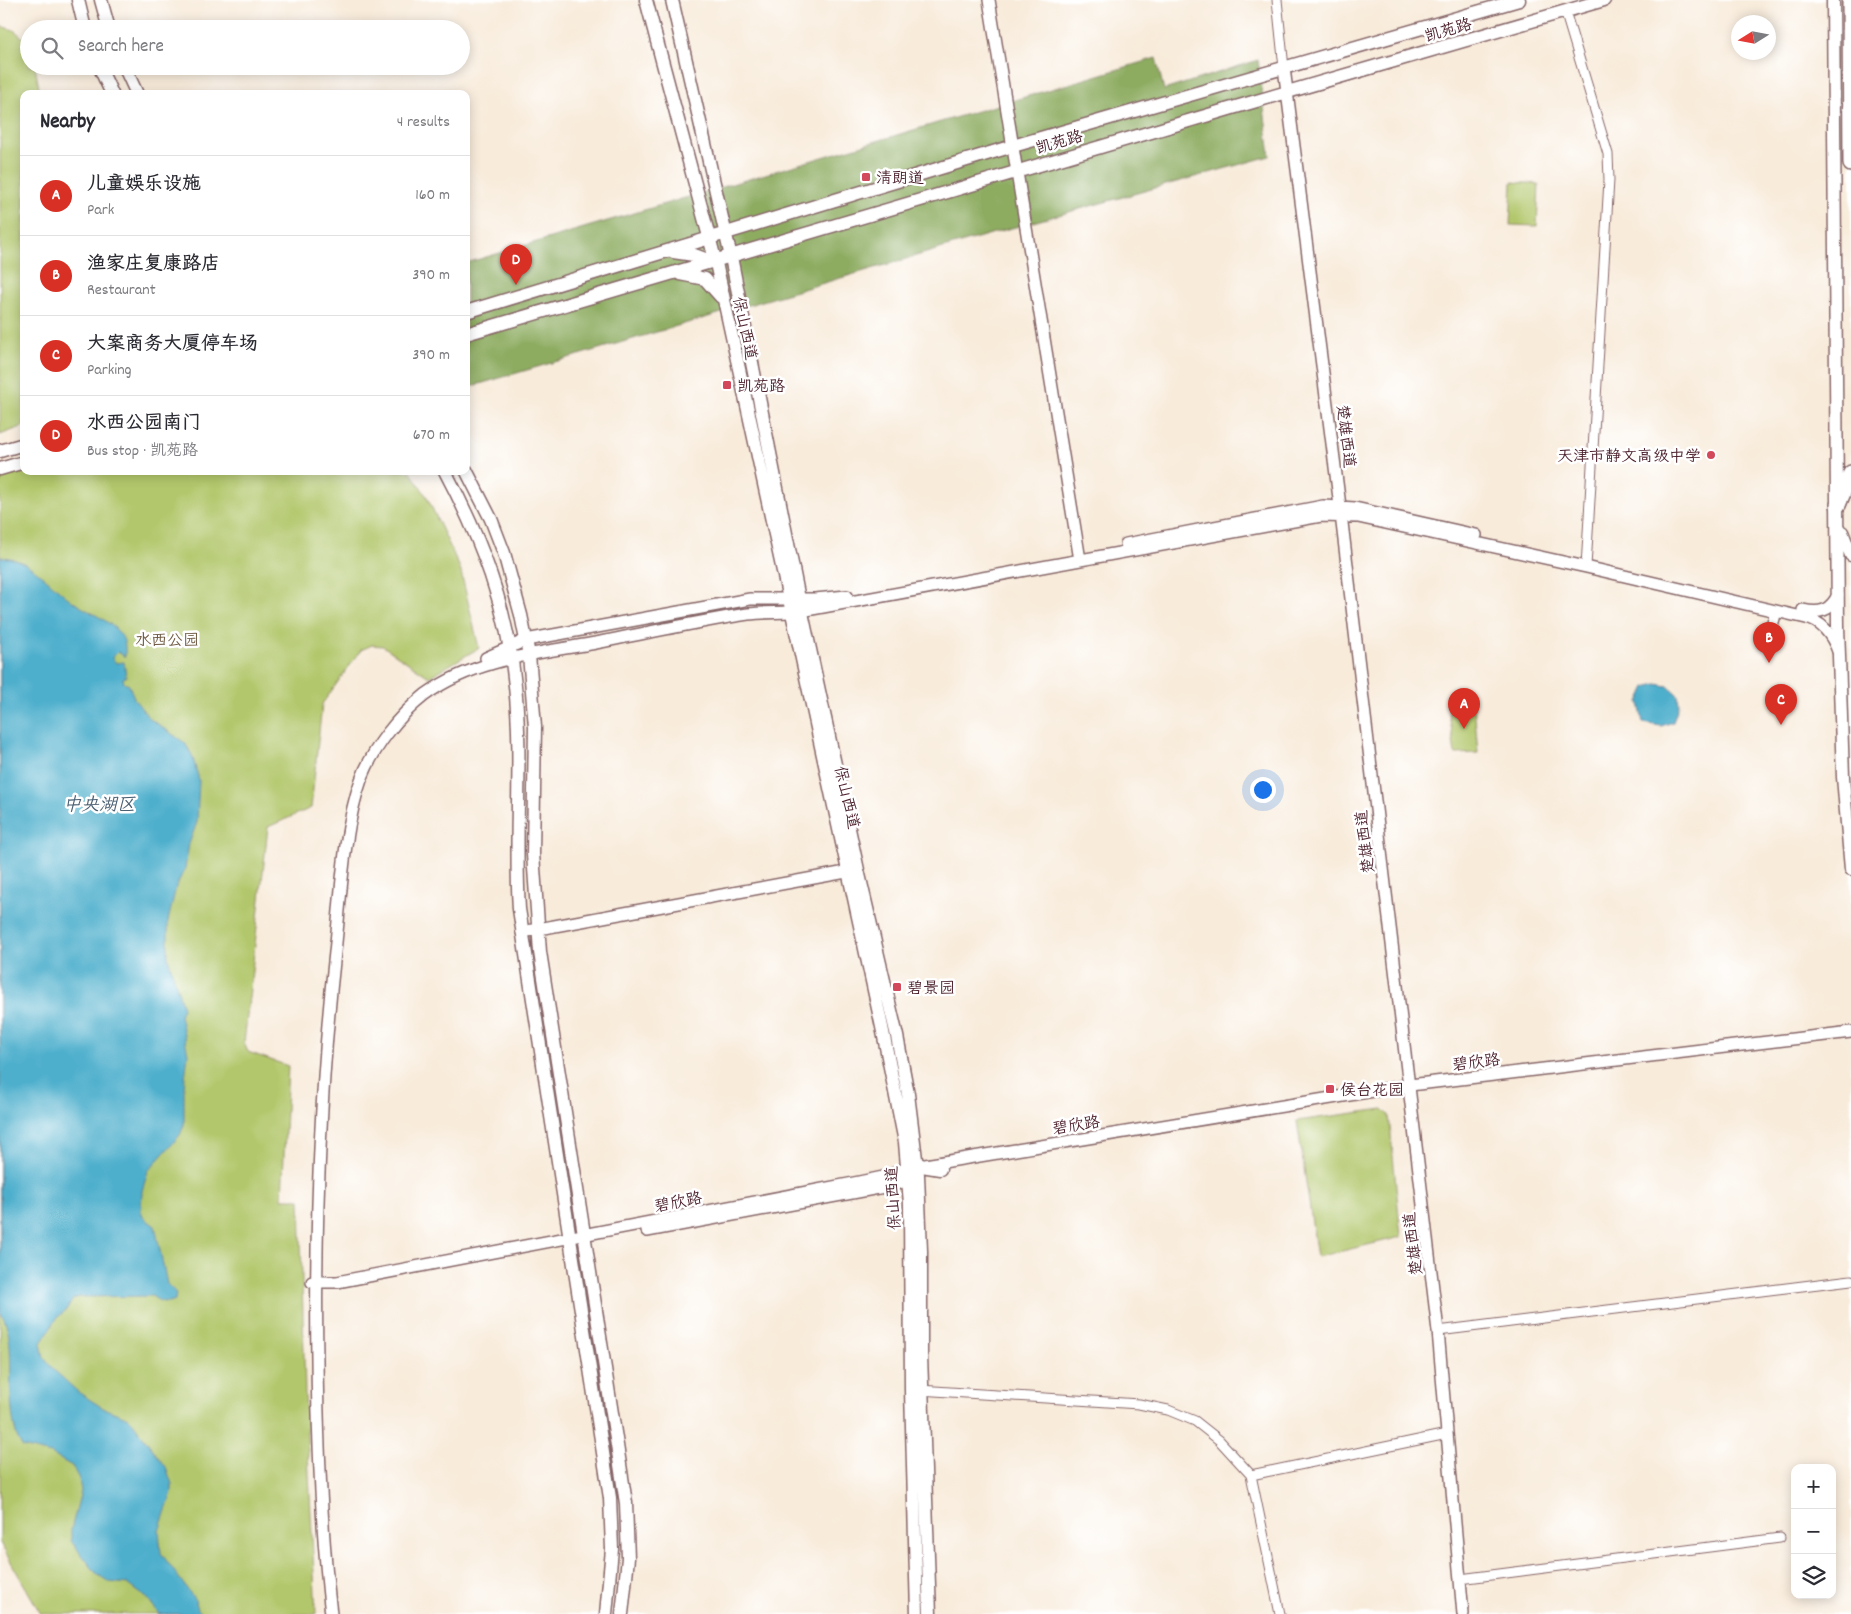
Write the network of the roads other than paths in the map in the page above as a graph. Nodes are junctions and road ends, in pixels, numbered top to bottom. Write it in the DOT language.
graph roads {
  1 [pos="78,0"];
  2 [pos="101,0"];
  3 [pos="646,0"];
  4 [pos="672,0"];
  5 [pos="989,0"];
  6 [pos="1277,0"];
  7 [pos="1519,0"];
  8 [pos="1604,0"];
  9 [pos="1833,0"];
  10 [pos="1850,0"];
  11 [pos="1565,11"];
  12 [pos="83,20"];
  13 [pos="107,20"];
  14 [pos="1284,68"];
  15 [pos="103,75"];
  16 [pos="128,75"];
  17 [pos="110,90"];
  18 [pos="135,90"];
  19 [pos="1288,93"];
  20 [pos="1013,146"];
  21 [pos="1851,164"];
  22 [pos="1017,170"];
  23 [pos="724,233"];
  24 [pos="709,237"];
  25 [pos="665,252"];
  26 [pos="731,257"];
  27 [pos="715,262"];
  28 [pos="670,274"];
  29 [pos="739,298"];
  30 [pos="724,301"];
  31 [pos="470,311"];
  32 [pos="470,333"];
  33 [pos="20,445"];
  34 [pos="0,451"];
  35 [pos="20,463"];
  36 [pos="0,469"];
  37 [pos="1851,473"];
  38 [pos="447,475"];
  39 [pos="468,475"];
  40 [pos="1838,505"];
  41 [pos="1340,511"];
  42 [pos="1839,524"];
  43 [pos="1851,555"];
  44 [pos="1079,557"];
  45 [pos="1586,563"];
  46 [pos="1838,595"];
  47 [pos="795,606"];
  48 [pos="1776,611"];
  49 [pos="1770,633"];
  50 [pos="526,640"];
  51 [pos="511,654"];
  52 [pos="529,655"];
  53 [pos="1839,655"];
  54 [pos="1851,869"];
  55 [pos="853,871"];
  56 [pos="538,930"];
  57 [pos="522,932"];
  58 [pos="1851,1032"];
  59 [pos="1851,1040"];
  60 [pos="1410,1089"];
  61 [pos="910,1141"];
  62 [pos="922,1170"];
  63 [pos="914,1203"];
  64 [pos="585,1239"];
  65 [pos="569,1242"];
  66 [pos="1851,1280"];
  67 [pos="314,1284"];
  68 [pos="1438,1331"];
  69 [pos="917,1390"];
  70 [pos="1447,1434"];
  71 [pos="1251,1475"];
  72 [pos="1780,1538"];
  73 [pos="1460,1579"];
  74 [pos="327,1614"];
  75 [pos="331,1614"];
  76 [pos="606,1614"];
  77 [pos="622,1614"];
  78 [pos="918,1614"];
  79 [pos="930,1614"];
  80 [pos="1280,1614"];
  81 [pos="1463,1614"];
  1 -- 12 [label="main road"];
  2 -- 13 [label="main road"];
  3 -- 24 [label="main road, 保山西道"];
  4 -- 23 [label="main road, 保山西道"];
  5 -- 20 [label="street"];
  6 -- 14 [label="street"];
  7 -- 14 [label="main road, 凯苑路"];
  8 -- 11 [label="main road, 凯苑路"];
  9 -- 40 [label="main road"];
  10 -- 21 [label="highway"];
  11 -- 19 [label="main road, 凯苑路"];
  11 -- 45 [label="street"];
  14 -- 19 [label="street, 楚雄西道"];
  14 -- 20 [label="main road, 凯苑路"];
  15 -- 17 [label="main road"];
  16 -- 18 [label="main road"];
  19 -- 22 [label="main road, 凯苑路"];
  19 -- 41 [label="street, 楚雄西道"];
  20 -- 22 [label="street"];
  20 -- 23 [label="main road, 凯苑路"];
  22 -- 26 [label="main road, 凯苑路"];
  22 -- 44 [label="street"];
  23 -- 24 [label="main road, 凯苑路"];
  23 -- 26 [label="main road, 保山西道"];
  24 -- 25 [label="main road, 凯苑路"];
  24 -- 27 [label="main road, 保山西道"];
  25 -- 27 [label="main road"];
  25 -- 31 [label="main road, 凯苑路"];
  26 -- 27 [label="main road, 凯苑路"];
  26 -- 29 [label="main road, 保山西道"];
  27 -- 28 [label="main road, 凯苑路"];
  27 -- 29 [label="main road"];
  27 -- 30 [label="main road, 保山西道"];
  28 -- 30 [label="main road"];
  28 -- 32 [label="main road, 凯苑路"];
  29 -- 47 [label="main road, 保山西道"];
  30 -- 47 [label="main road, 保山西道"];
  33 -- 34 [label="main road"];
  35 -- 36 [label="main road"];
  37 -- 40 [label="highway"];
  38 -- 51 [label="main road"];
  39 -- 50 [label="main road"];
  40 -- 42 [label="main road"];
  41 -- 44 [label="street"];
  41 -- 45 [label="street"];
  41 -- 60 [label="street, 楚雄西道"];
  42 -- 43 [label="main road"];
  42 -- 46 [label="main road"];
  44 -- 47 [label="street"];
  45 -- 46 [label="street"];
  45 -- 48 [label="street"];
  46 -- 53 [label="main road"];
  47 -- 50 [label="street"];
  47 -- 52 [label="street"];
  47 -- 55 [label="main road, 保山西道"];
  48 -- 49 [label="street"];
  48 -- 53 [label="street"];
  50 -- 51 [label="street"];
  50 -- 52 [label="main road"];
  51 -- 52 [label="street"];
  51 -- 57 [label="main road"];
  51 -- 67 [label="street"];
  52 -- 56 [label="main road"];
  53 -- 54 [label="main road"];
  55 -- 56 [label="street"];
  55 -- 61 [label="main road, 保山西道"];
  56 -- 57 [label="street"];
  56 -- 64 [label="main road"];
  57 -- 65 [label="main road"];
  58 -- 60 [label="street, 碧欣路"];
  59 -- 60 [label="street, 碧欣路"];
  60 -- 62 [label="street, 碧欣路"];
  60 -- 68 [label="street, 楚雄西道"];
  61 -- 62 [label="main road, 保山西道"];
  61 -- 62 [label="street"];
  62 -- 63 [label="main road, 保山西道"];
  62 -- 63 [label="main road"];
  62 -- 64 [label="street, 碧欣路"];
  63 -- 69 [label="main road, 保山西道"];
  64 -- 65 [label="street, 碧欣路"];
  64 -- 77 [label="main road"];
  65 -- 67 [label="street, 碧欣路"];
  65 -- 76 [label="main road"];
  66 -- 68 [label="street"];
  67 -- 74 [label="street"];
  67 -- 75 [label="street"];
  68 -- 70 [label="street, 楚雄西道"];
  69 -- 71 [label="street"];
  69 -- 78 [label="main road, 保山西道"];
  69 -- 79 [label="main road, 保山西道"];
  70 -- 71 [label="street"];
  70 -- 73 [label="street, 楚雄西道"];
  71 -- 80 [label="street"];
  72 -- 73 [label="street"];
  73 -- 81 [label="street, 楚雄西道"];
}
